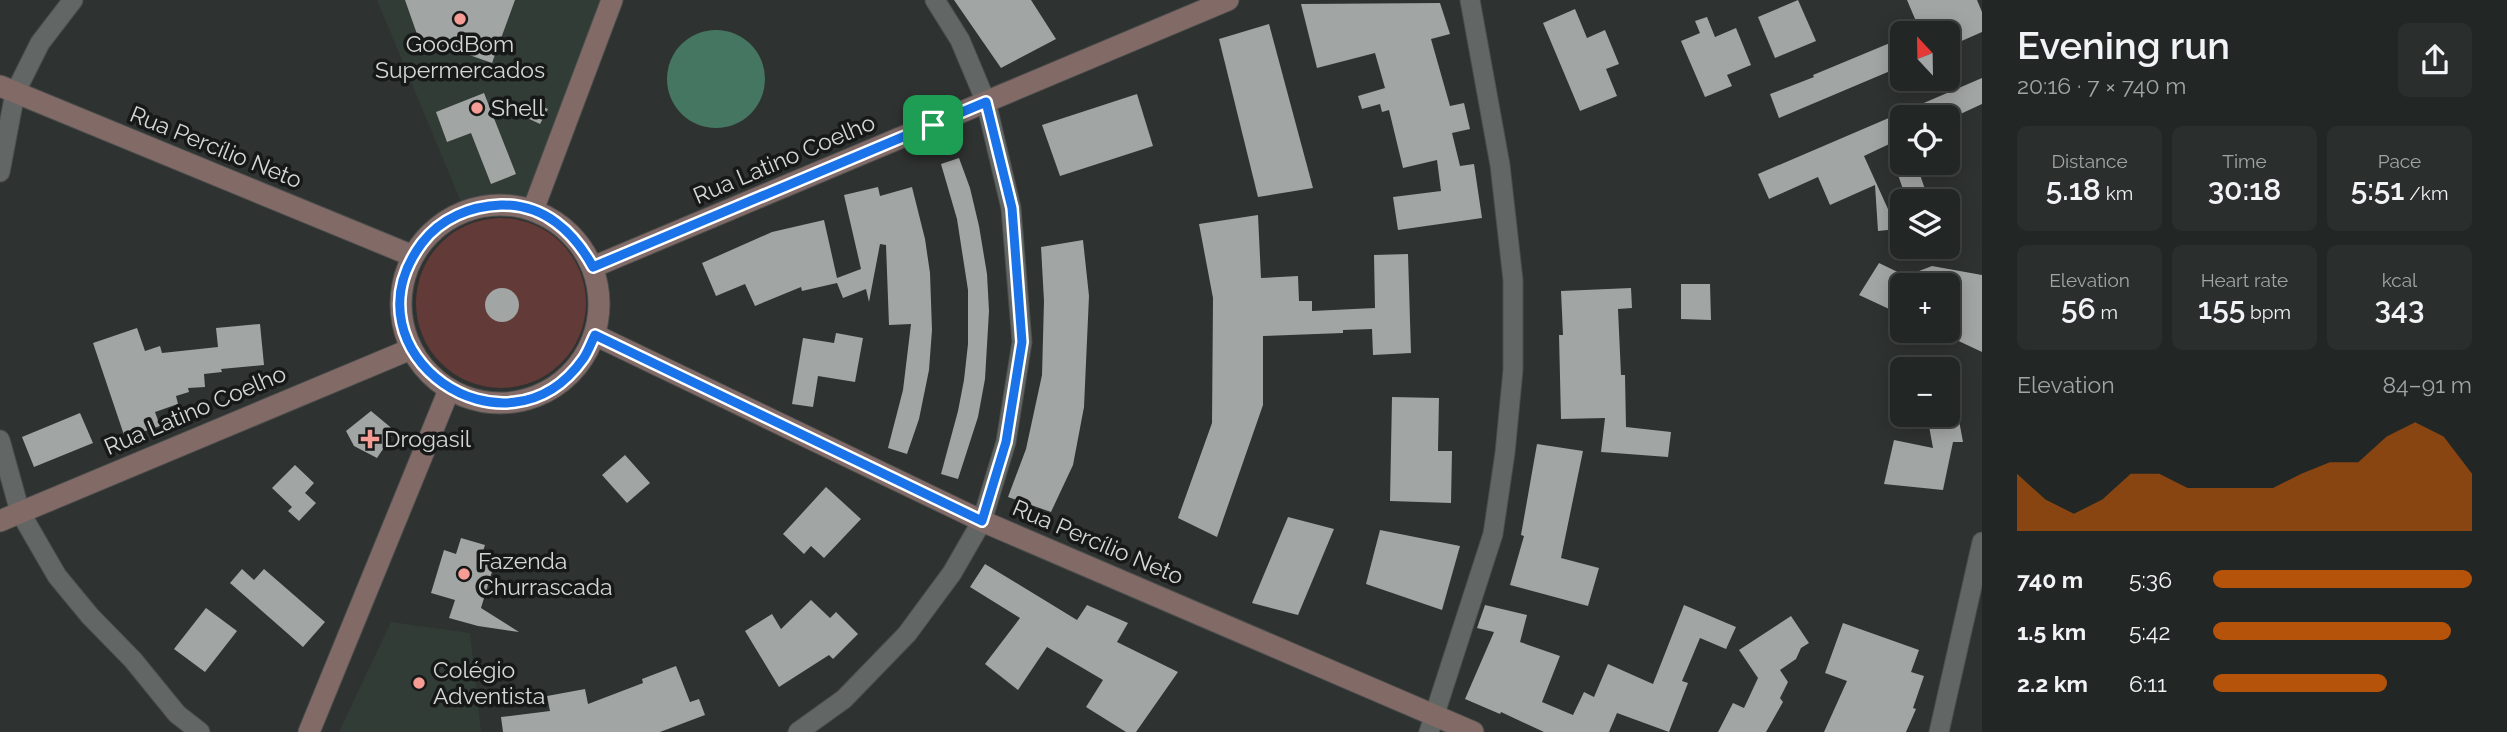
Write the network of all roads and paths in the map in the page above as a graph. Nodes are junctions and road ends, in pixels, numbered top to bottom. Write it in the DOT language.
graph roads {
  1 [pos="73,0"];
  2 [pos="612,0"];
  3 [pos="934,0"];
  4 [pos="1228,0"];
  5 [pos="1470,0"];
  6 [pos="8,90"];
  7 [pos="986,102"];
  8 [pos="0,173"];
  9 [pos="533,210"];
  10 [pos="413,256"];
  11 [pos="593,267"];
  12 [pos="595,335"];
  13 [pos="411,349"];
  14 [pos="449,390"];
  15 [pos="0,440"];
  16 [pos="20,512"];
  17 [pos="0,521"];
  18 [pos="982,521"];
  19 [pos="1982,542"];
  20 [pos="1432,724"];
  21 [pos="200,732"];
  22 [pos="309,732"];
  23 [pos="798,732"];
  24 [pos="1473,732"];
  25 [pos="1939,732"];
  1 -- 6 [label="street"];
  2 -- 9 [label="main road"];
  3 -- 7 [label="street"];
  4 -- 7 [label="main road, Rua Latino Coelho"];
  5 -- 20 [label="street"];
  6 -- 8 [label="street"];
  6 -- 10 [label="main road, Rua Percílio Neto"];
  7 -- 11 [label="main road, Rua Latino Coelho"];
  7 -- 18 [label="street"];
  9 -- 10 [label="main road"];
  9 -- 11 [label="main road"];
  10 -- 13 [label="main road"];
  11 -- 12 [label="main road"];
  12 -- 14 [label="main road"];
  12 -- 18 [label="main road, Rua Percílio Neto"];
  13 -- 14 [label="main road"];
  13 -- 16 [label="main road, Rua Latino Coelho"];
  14 -- 22 [label="main road"];
  15 -- 16 [label="street"];
  16 -- 17 [label="main road, Rua Latino Coelho"];
  16 -- 21 [label="street"];
  18 -- 20 [label="main road, Rua Percílio Neto"];
  18 -- 23 [label="street"];
  19 -- 25 [label="street"];
  20 -- 24 [label="main road, Rua Percílio Neto"];
}
